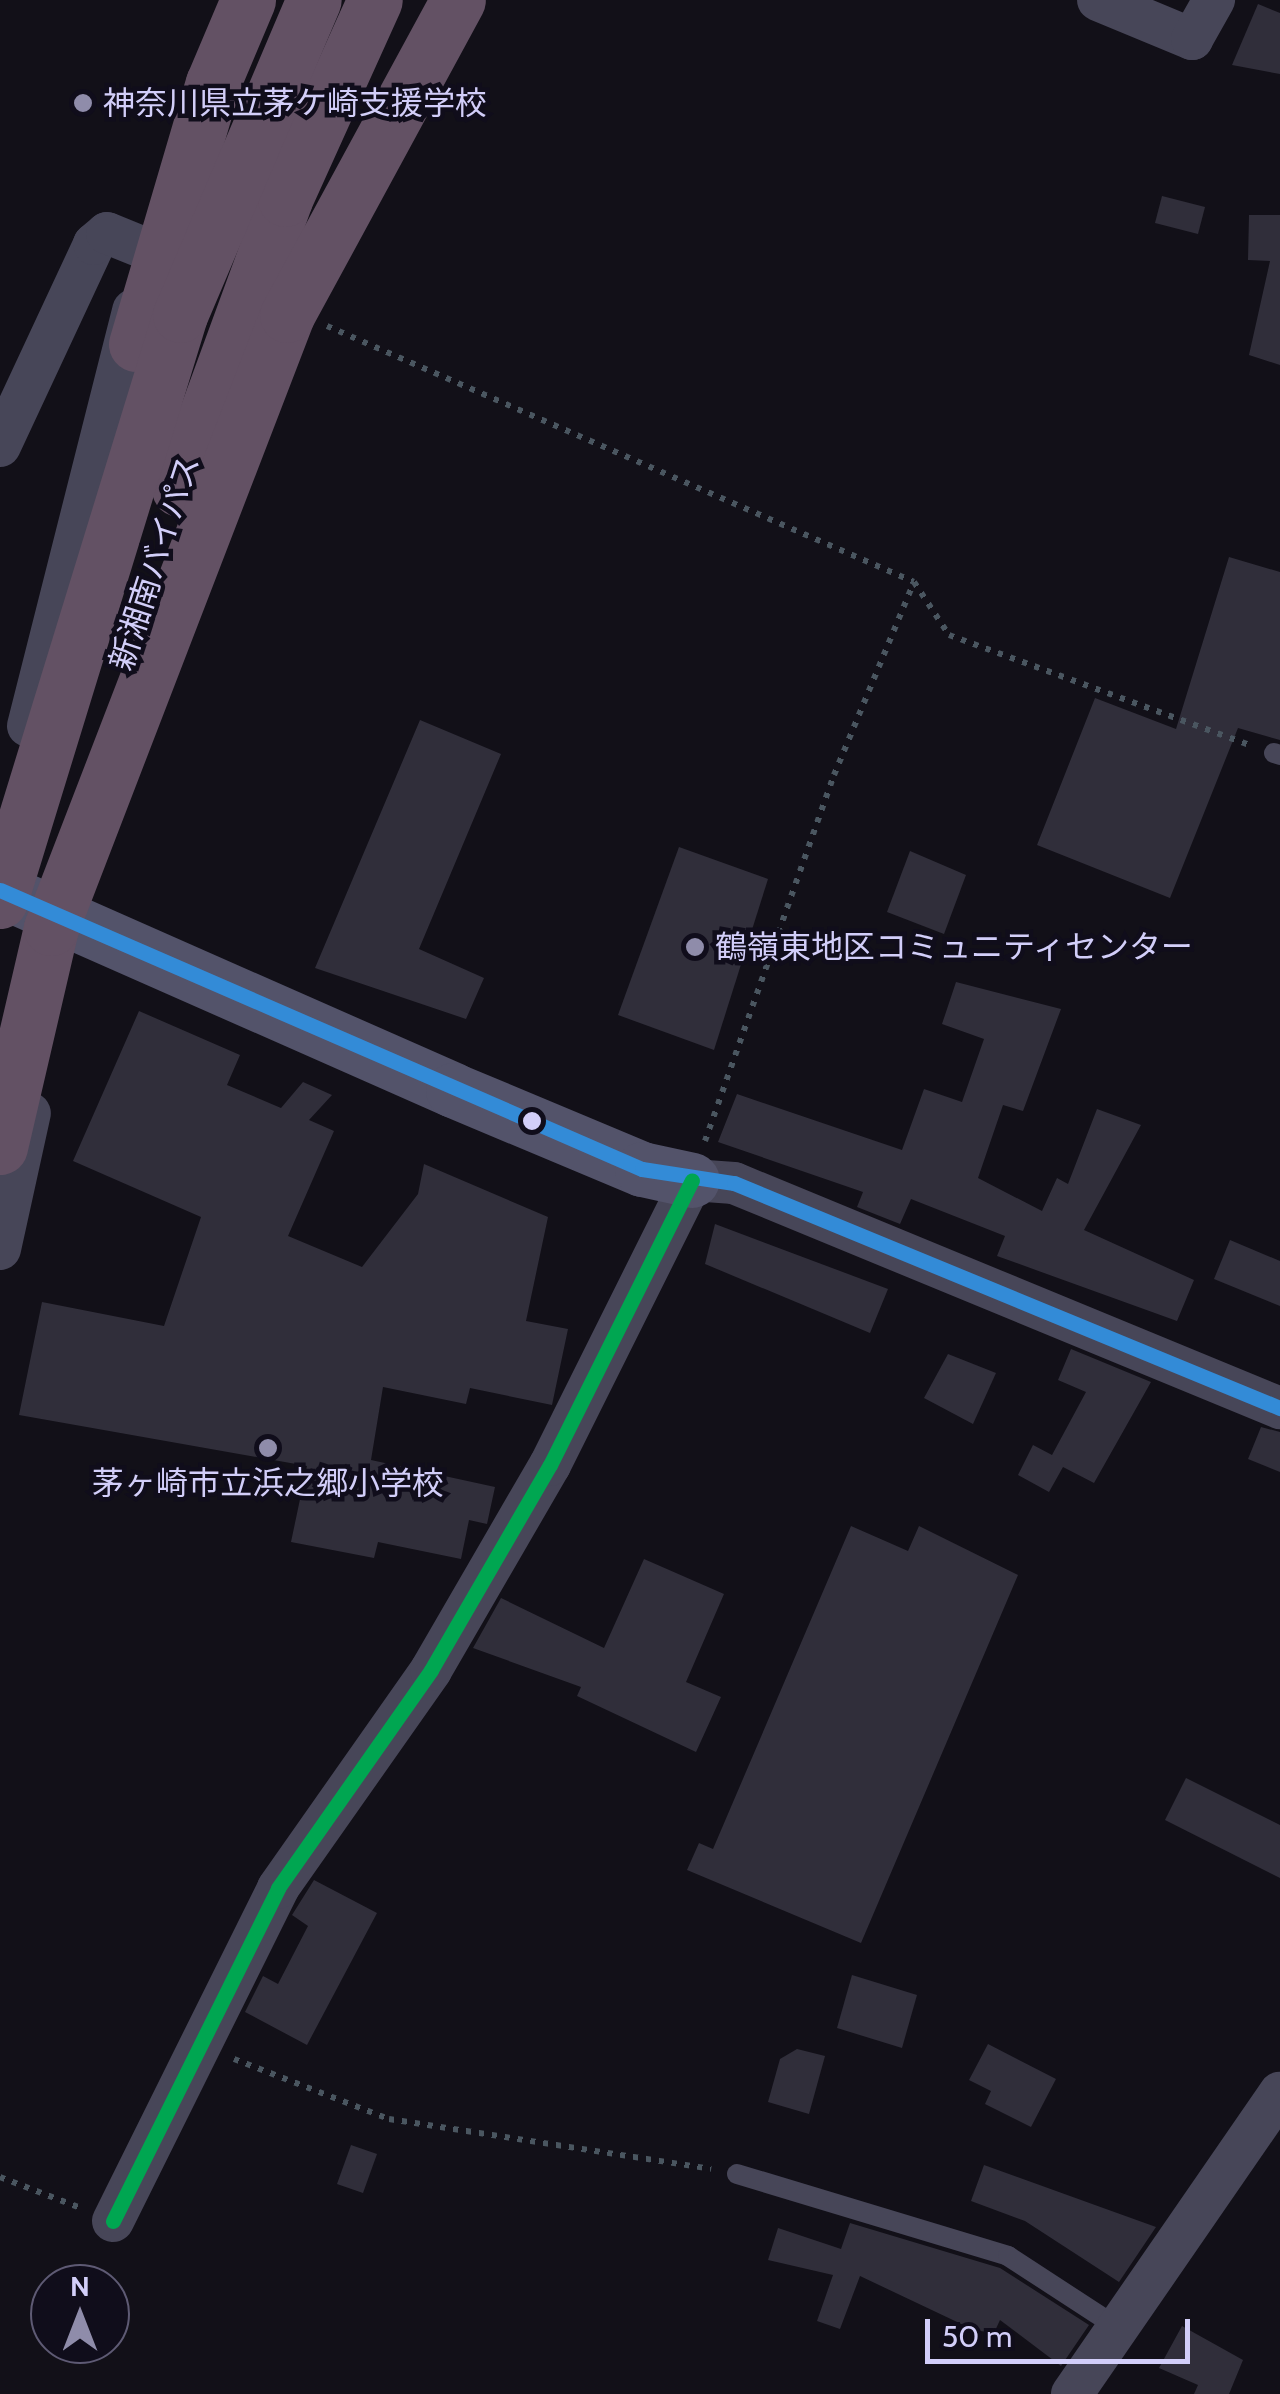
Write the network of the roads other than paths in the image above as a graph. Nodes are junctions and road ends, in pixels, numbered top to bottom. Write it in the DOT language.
graph roads {
  1 [pos="247,0"];
  2 [pos="314,0"];
  3 [pos="375,0"];
  4 [pos="450,0"];
  5 [pos="458,0"];
  6 [pos="1098,0"];
  7 [pos="1214,0"];
  8 [pos="148,250"];
  9 [pos="0,446"];
  10 [pos="0,838"];
  11 [pos="0,896"];
  12 [pos="66,927"];
  13 [pos="0,1147"];
  14 [pos="692,1180"];
  15 [pos="0,1249"];
  16 [pos="1280,1408"];
  17 [pos="1280,2093"];
  18 [pos="737,2174"];
  19 [pos="113,2221"];
  20 [pos="1120,2328"];
  21 [pos="1072,2394"];
  1 -- 8 [label="street"];
  1 -- 11 [label="highway, bridge"];
  2 -- 11 [label="highway, 新湘南バイパス, bridge"];
  3 -- 12 [label="highway, 新湘南バイパス, bridge"];
  4 -- 12 [label="street"];
  5 -- 12 [label="highway, bridge"];
  6 -- 7 [label="street"];
  8 -- 9 [label="street"];
  8 -- 10 [label="street"];
  11 -- 12 [label="street"];
  12 -- 13 [label="highway, 新湘南バイパス"];
  12 -- 14 [label="street"];
  12 -- 15 [label="street"];
  14 -- 16 [label="street"];
  14 -- 19 [label="street"];
  17 -- 20 [label="street"];
  18 -- 20 [label="lane"];
  20 -- 21 [label="street"];
}
